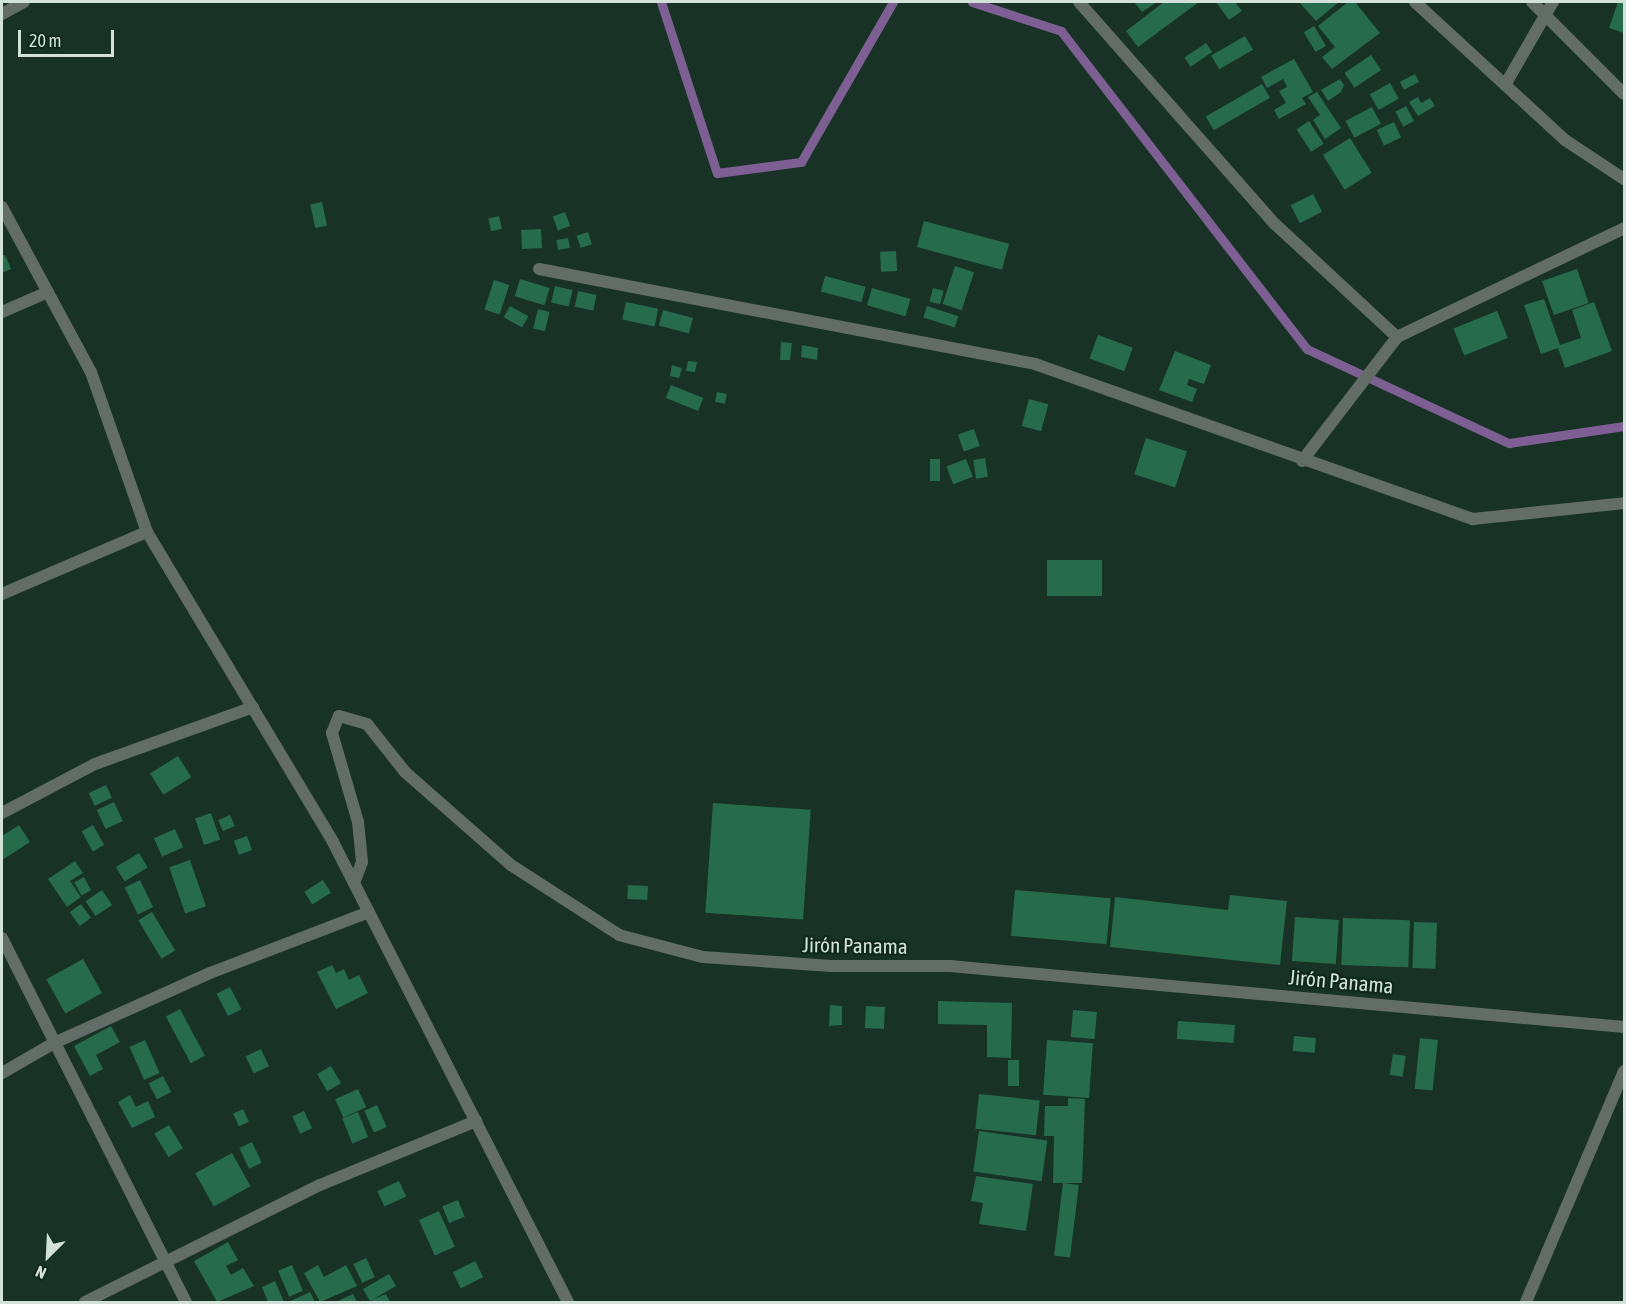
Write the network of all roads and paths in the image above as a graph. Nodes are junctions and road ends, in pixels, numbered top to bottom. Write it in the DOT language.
graph roads {
  1 [pos="24,2"];
  2 [pos="1079,2"];
  3 [pos="1415,2"];
  4 [pos="1532,2"];
  5 [pos="1553,2"];
  6 [pos="2,14"];
  7 [pos="1547,17"];
  8 [pos="1505,85"];
  9 [pos="1624,94"];
  10 [pos="1624,179"];
  11 [pos="2,207"];
  12 [pos="1624,228"];
  13 [pos="539,269"];
  14 [pos="48,292"];
  15 [pos="2,312"];
  16 [pos="1397,337"];
  17 [pos="1302,461"];
  18 [pos="1624,503"];
  19 [pos="147,532"];
  20 [pos="2,594"];
  21 [pos="253,708"];
  22 [pos="2,813"];
  23 [pos="354,883"];
  24 [pos="369,912"];
  25 [pos="2,938"];
  26 [pos="1624,1027"];
  27 [pos="54,1043"];
  28 [pos="1624,1071"];
  29 [pos="2,1073"];
  30 [pos="476,1121"];
  31 [pos="165,1261"];
  32 [pos="85,1302"];
  33 [pos="186,1302"];
  34 [pos="568,1302"];
  35 [pos="1526,1302"];
  1 -- 6 [label="street"];
  2 -- 16 [label="street"];
  3 -- 8 [label="street"];
  4 -- 7 [label="street"];
  5 -- 7 [label="street"];
  7 -- 8 [label="street"];
  7 -- 9 [label="street"];
  8 -- 10 [label="street"];
  11 -- 14 [label="street"];
  12 -- 16 [label="street"];
  13 -- 17 [label="street"];
  14 -- 15 [label="street"];
  14 -- 19 [label="street"];
  16 -- 17 [label="street"];
  17 -- 18 [label="street"];
  19 -- 20 [label="street"];
  19 -- 21 [label="street"];
  21 -- 22 [label="street"];
  21 -- 23 [label="street"];
  23 -- 24 [label="street"];
  23 -- 26 [label="street, Jirón Panama"];
  24 -- 27 [label="street"];
  24 -- 30 [label="street"];
  25 -- 27 [label="street"];
  27 -- 29 [label="street"];
  27 -- 31 [label="street"];
  28 -- 35 [label="street"];
  30 -- 31 [label="street"];
  30 -- 34 [label="street"];
  31 -- 32 [label="street"];
  31 -- 33 [label="street"];
}
